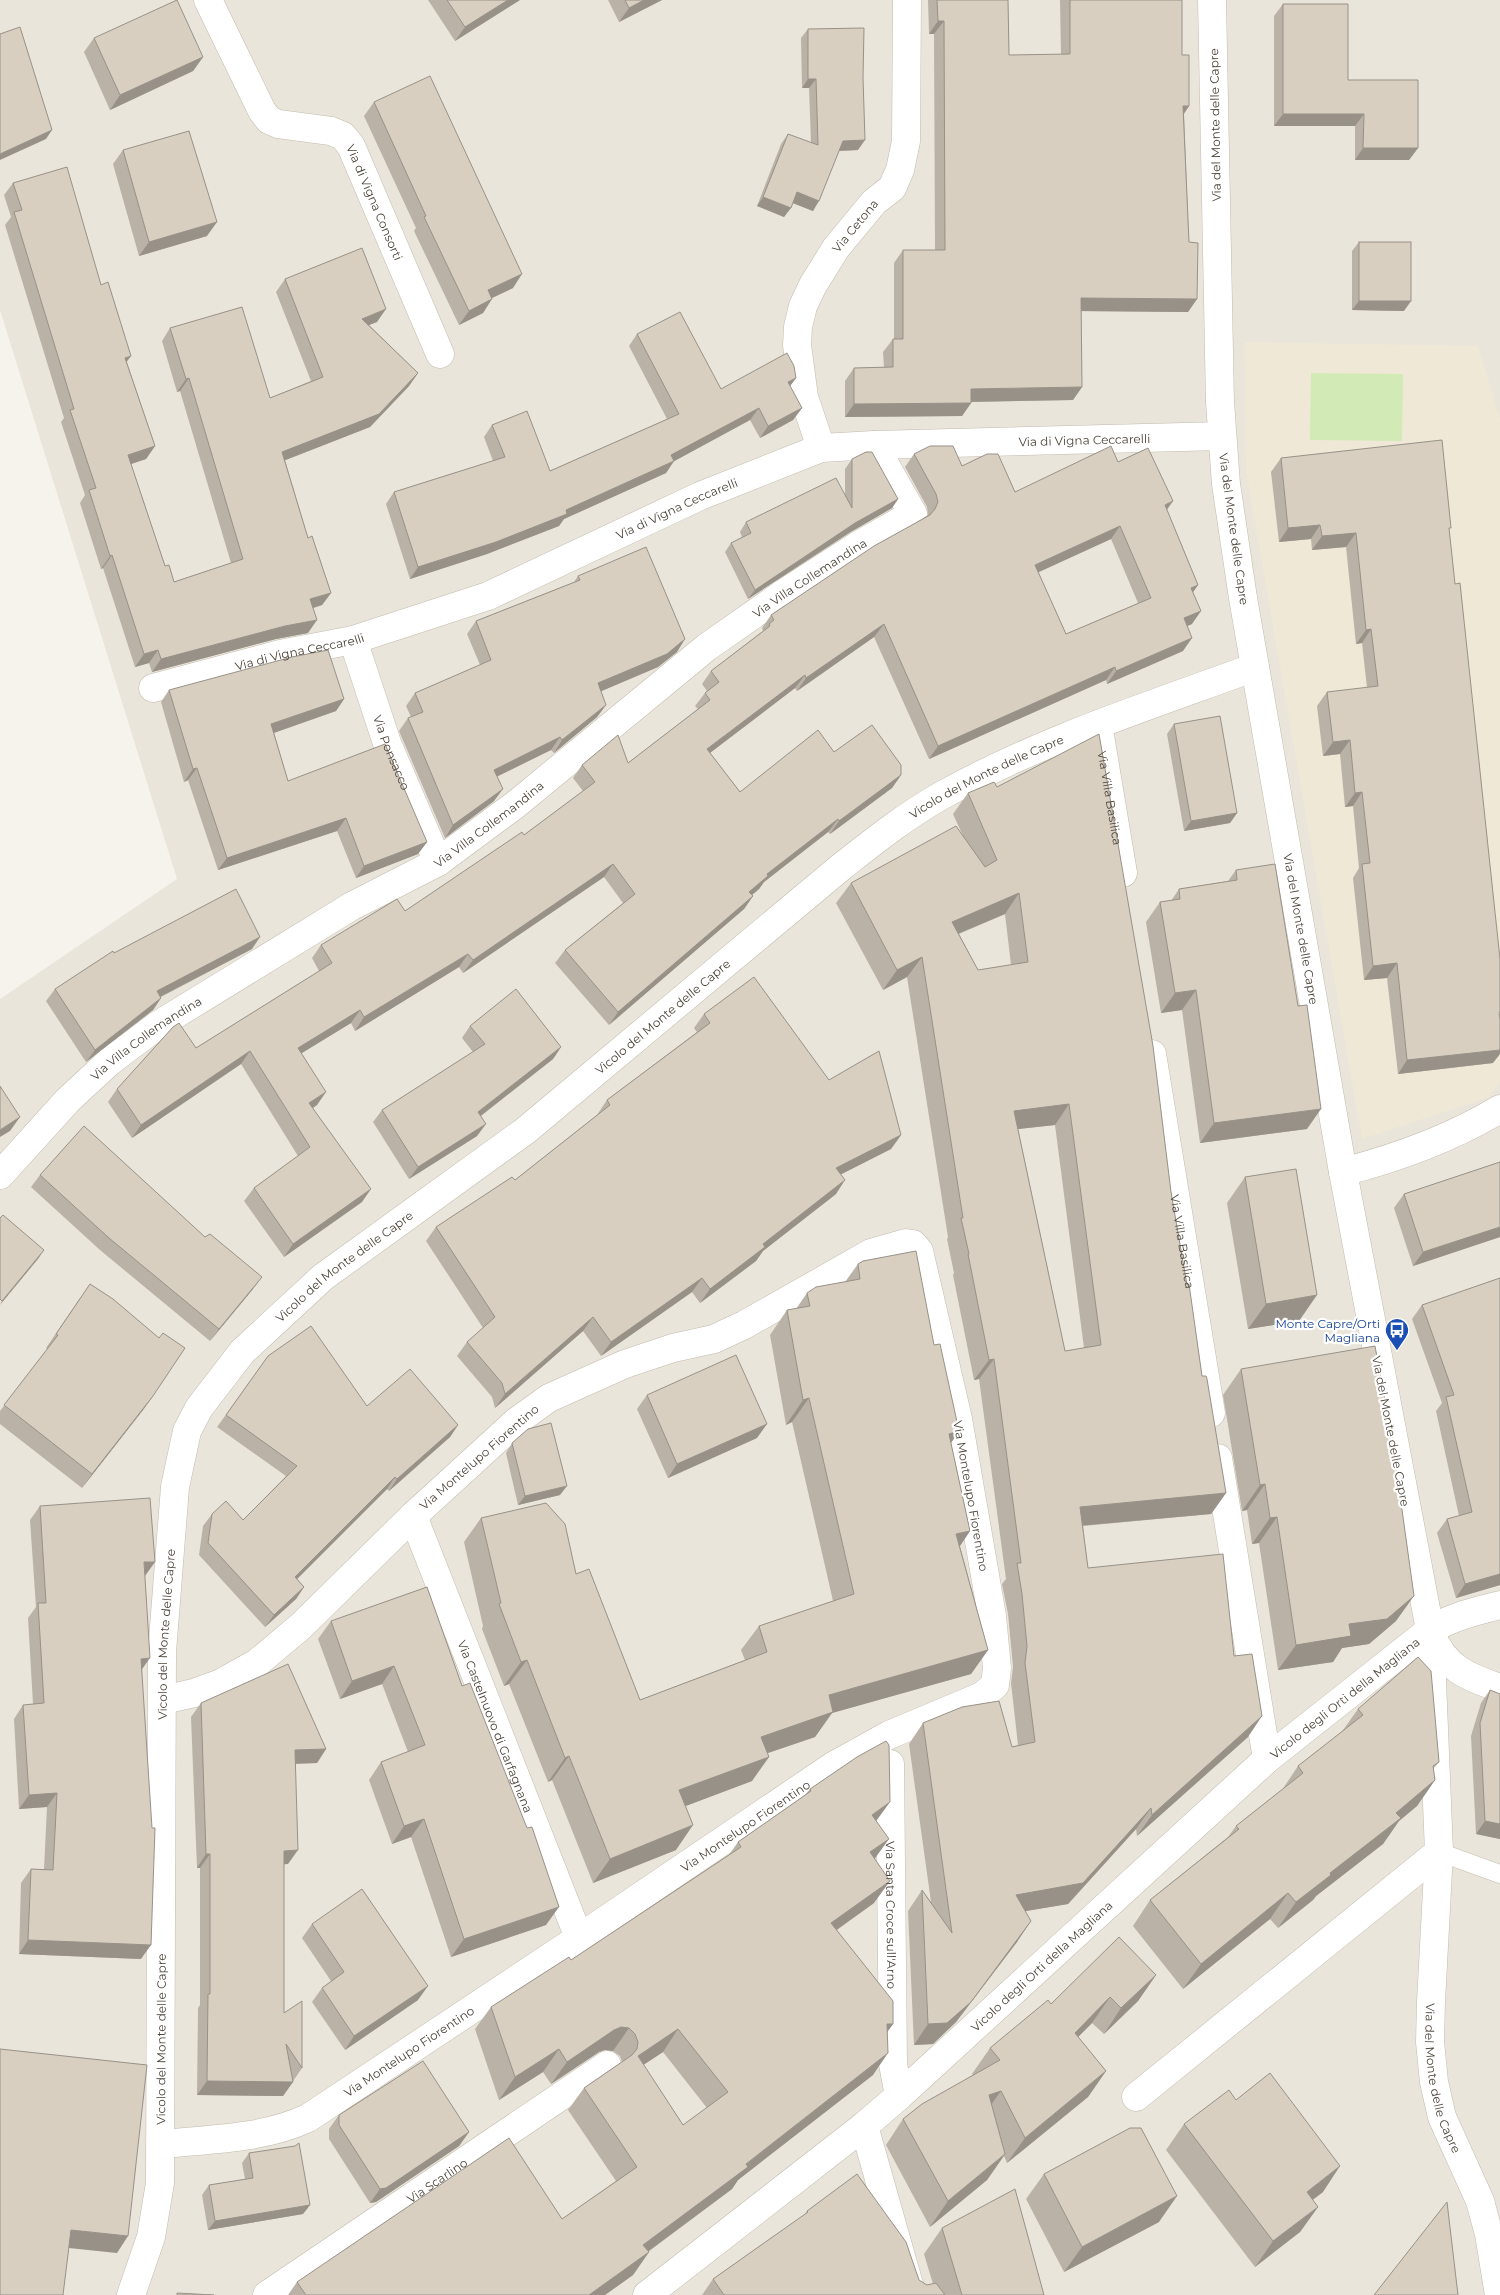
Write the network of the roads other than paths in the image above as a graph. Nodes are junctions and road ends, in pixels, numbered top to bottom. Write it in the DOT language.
graph roads {
  1 [pos="208,0"];
  2 [pos="907,0"];
  3 [pos="1212,0"];
  4 [pos="440,354"];
  5 [pos="1222,436"];
  6 [pos="874,445"];
  7 [pos="821,448"];
  8 [pos="353,640"];
  9 [pos="1255,667"];
  10 [pos="153,688"];
  11 [pos="1098,724"];
  12 [pos="438,862"];
  13 [pos="1127,902"];
  14 [pos="1148,1030"];
  15 [pos="1500,1109"];
  16 [pos="1343,1172"];
  17 [pos="0,1174"];
  18 [pos="413,1516"];
  19 [pos="1500,1605"];
  20 [pos="1430,1630"];
  21 [pos="1500,1688"];
  22 [pos="163,1700"];
  23 [pos="889,1735"];
  24 [pos="1267,1759"];
  25 [pos="1439,1852"];
  26 [pos="1500,1874"];
  27 [pos="579,1938"];
  28 [pos="607,2065"];
  29 [pos="899,2096"];
  30 [pos="1136,2097"];
  31 [pos="864,2126"];
  32 [pos="162,2144"];
  33 [pos="131,2295"];
  34 [pos="267,2295"];
  35 [pos="648,2295"];
  36 [pos="912,2295"];
  37 [pos="1499,2295"];
  1 -- 4 [label="street, Via di Vigna Consorti"];
  2 -- 7 [label="street, Via Cetona"];
  3 -- 5 [label="street, Via del Monte delle Capre"];
  5 -- 6 [label="street, Via di Vigna Ceccarelli"];
  5 -- 9 [label="street, Via del Monte delle Capre"];
  6 -- 7 [label="street, Via di Vigna Ceccarelli"];
  6 -- 12 [label="street, Via Villa Collemandina"];
  7 -- 8 [label="street, Via di Vigna Ceccarelli"];
  8 -- 10 [label="street, Via di Vigna Ceccarelli"];
  8 -- 12 [label="street, Via Ponsacco"];
  9 -- 11 [label="street, Vicolo del Monte delle Capre"];
  9 -- 16 [label="street, Via del Monte delle Capre"];
  11 -- 13 [label="street, Via Villa Basilica"];
  11 -- 22 [label="street, Vicolo del Monte delle Capre"];
  12 -- 17 [label="street, Via Villa Collemandina"];
  14 -- 24 [label="street, Via Villa Basilica"];
  15 -- 16 [label="street"];
  16 -- 20 [label="street, Via del Monte delle Capre"];
  18 -- 22 [label="street, Via Montelupo Fiorentino"];
  18 -- 23 [label="street, Via Montelupo Fiorentino"];
  18 -- 27 [label="street, Via Castelnuovo di Garfagnana"];
  19 -- 20 [label="street, Vicolo degli Orti della Magliana"];
  20 -- 21 [label="street"];
  20 -- 24 [label="street, Vicolo degli Orti della Magliana"];
  20 -- 25 [label="street, Via del Monte delle Capre"];
  22 -- 32 [label="street, Vicolo del Monte delle Capre"];
  23 -- 27 [label="street, Via Montelupo Fiorentino"];
  23 -- 29 [label="street, Via Santa Croce sull'Arno"];
  24 -- 29 [label="street, Vicolo degli Orti della Magliana"];
  25 -- 26 [label="lane"];
  25 -- 30 [label="street"];
  25 -- 37 [label="street, Via del Monte delle Capre"];
  27 -- 32 [label="street, Via Montelupo Fiorentino"];
  28 -- 34 [label="street, Via Scarlino"];
  29 -- 31 [label="street, Vicolo degli Orti della Magliana"];
  31 -- 35 [label="street, Vicolo degli Orti della Magliana"];
  31 -- 36 [label="street"];
  32 -- 33 [label="street, Vicolo del Monte delle Capre"];
}
